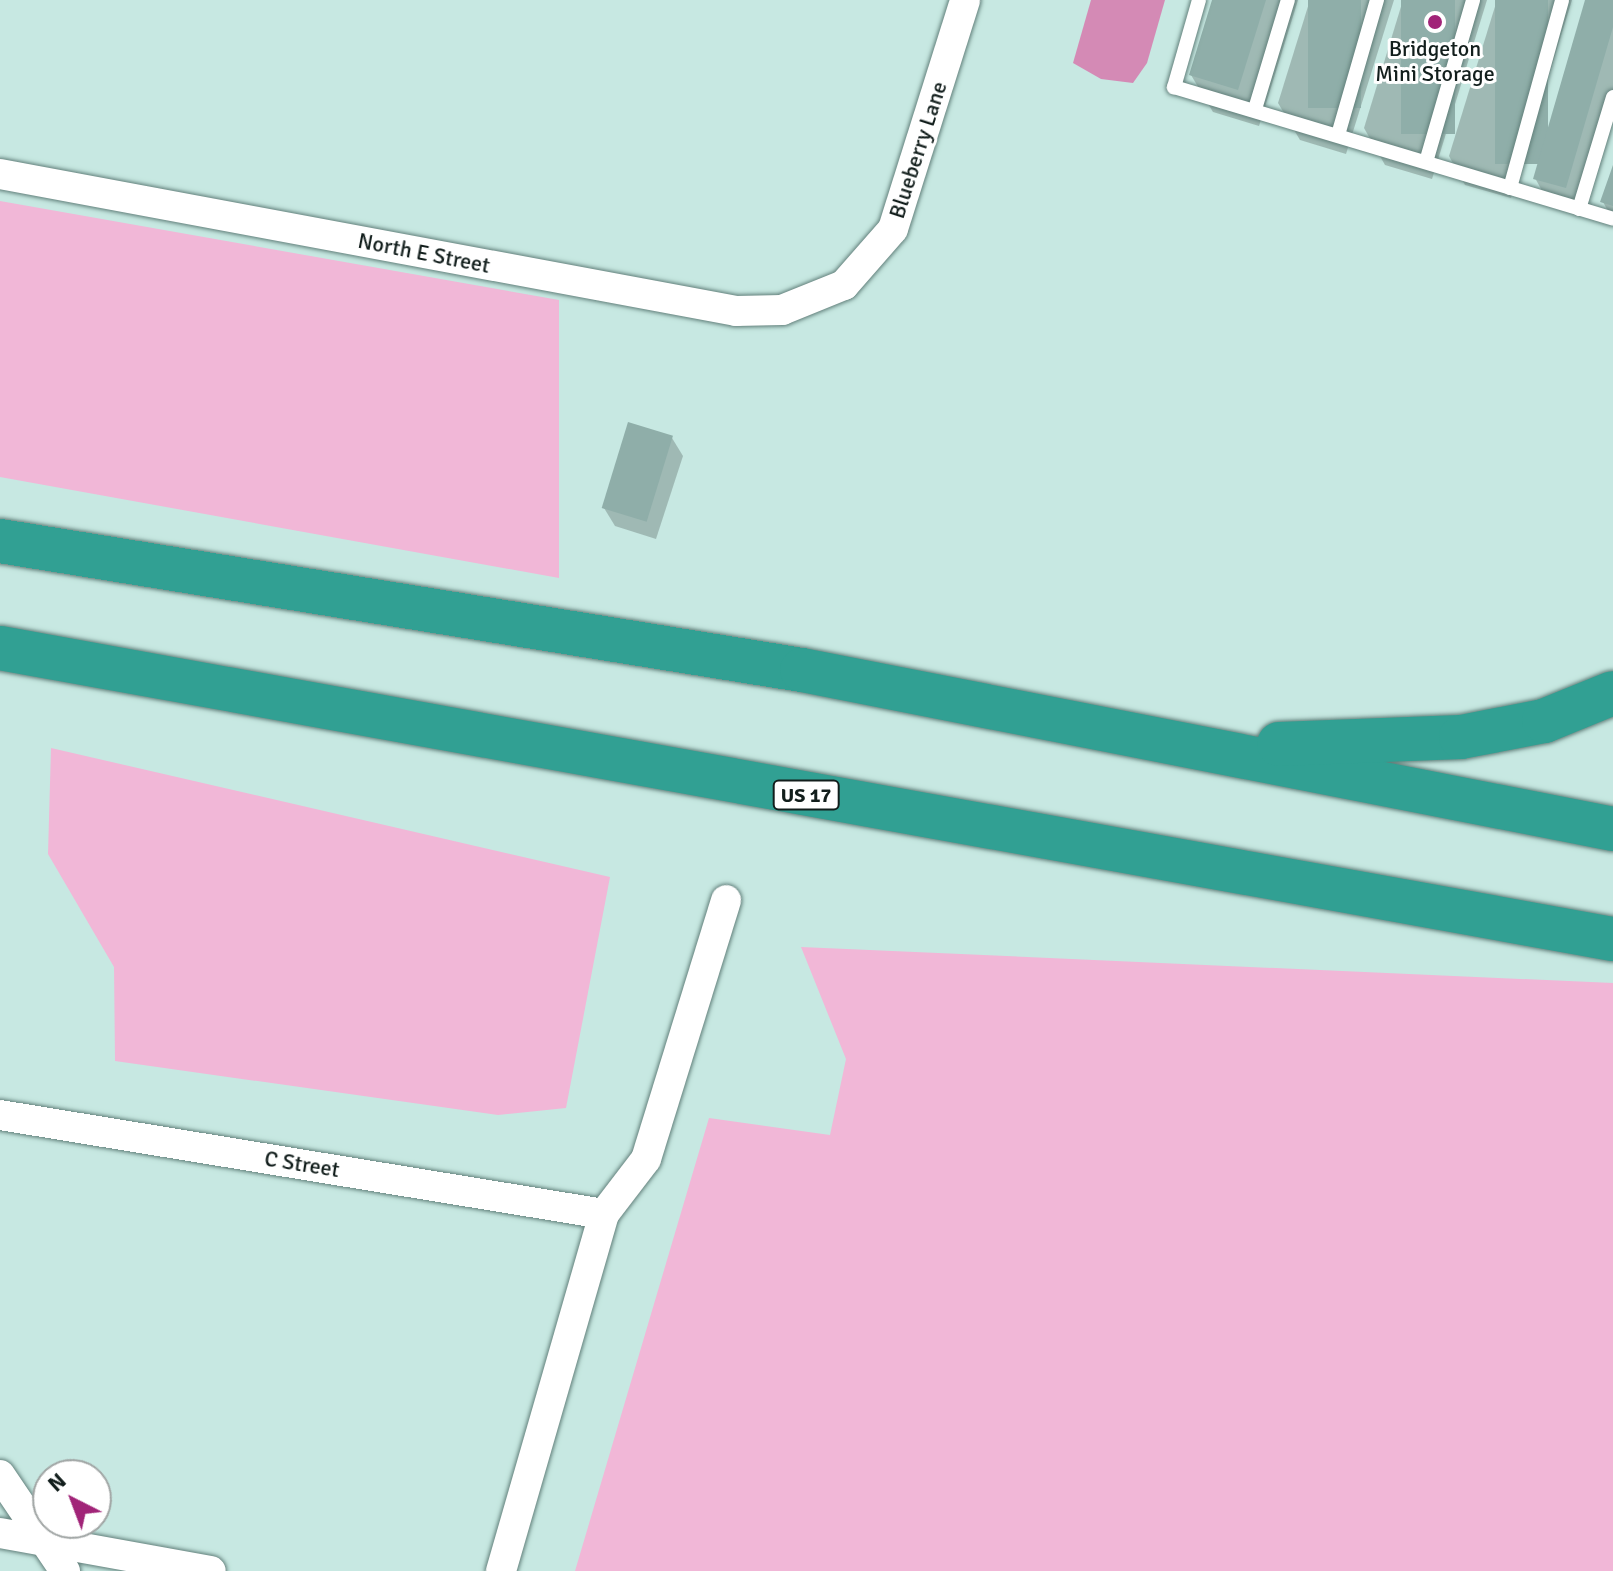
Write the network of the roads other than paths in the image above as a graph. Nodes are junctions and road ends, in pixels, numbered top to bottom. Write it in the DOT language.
graph roads {
  1 [pos="965,0"];
  2 [pos="1199,0"];
  3 [pos="1288,0"];
  4 [pos="1377,0"];
  5 [pos="1473,0"];
  6 [pos="1562,0"];
  7 [pos="1613,97"];
  8 [pos="1255,109"];
  9 [pos="1338,135"];
  10 [pos="1426,162"];
  11 [pos="0,174"];
  12 [pos="1510,188"];
  13 [pos="1579,209"];
  14 [pos="1613,219"];
  15 [pos="844,285"];
  16 [pos="0,541"];
  17 [pos="0,648"];
  18 [pos="1613,693"];
  19 [pos="1191,745"];
  20 [pos="1613,829"];
  21 [pos="726,900"];
  22 [pos="1613,939"];
  23 [pos="0,1115"];
  24 [pos="604,1214"];
  25 [pos="0,1475"];
  26 [pos="0,1533"];
  27 [pos="48,1541"];
  28 [pos="65,1571"];
  29 [pos="211,1571"];
  30 [pos="501,1571"];
  1 -- 15 [label="street, Blueberry Lane"];
  2 -- 8 [label="lane"];
  3 -- 8 [label="lane"];
  4 -- 9 [label="lane"];
  5 -- 10 [label="lane"];
  6 -- 12 [label="lane"];
  7 -- 13 [label="lane"];
  8 -- 9 [label="lane"];
  9 -- 10 [label="lane"];
  10 -- 12 [label="lane"];
  11 -- 15 [label="street, North E Street"];
  12 -- 13 [label="lane"];
  13 -- 14 [label="lane"];
  16 -- 19 [label="highway"];
  17 -- 22 [label="highway, US 17"];
  18 -- 19 [label="highway"];
  19 -- 20 [label="highway"];
  21 -- 24 [label="street"];
  23 -- 24 [label="street, C Street"];
  24 -- 30 [label="street"];
  25 -- 27 [label="street"];
  26 -- 27 [label="street"];
  27 -- 28 [label="street"];
  27 -- 29 [label="street"];
}
